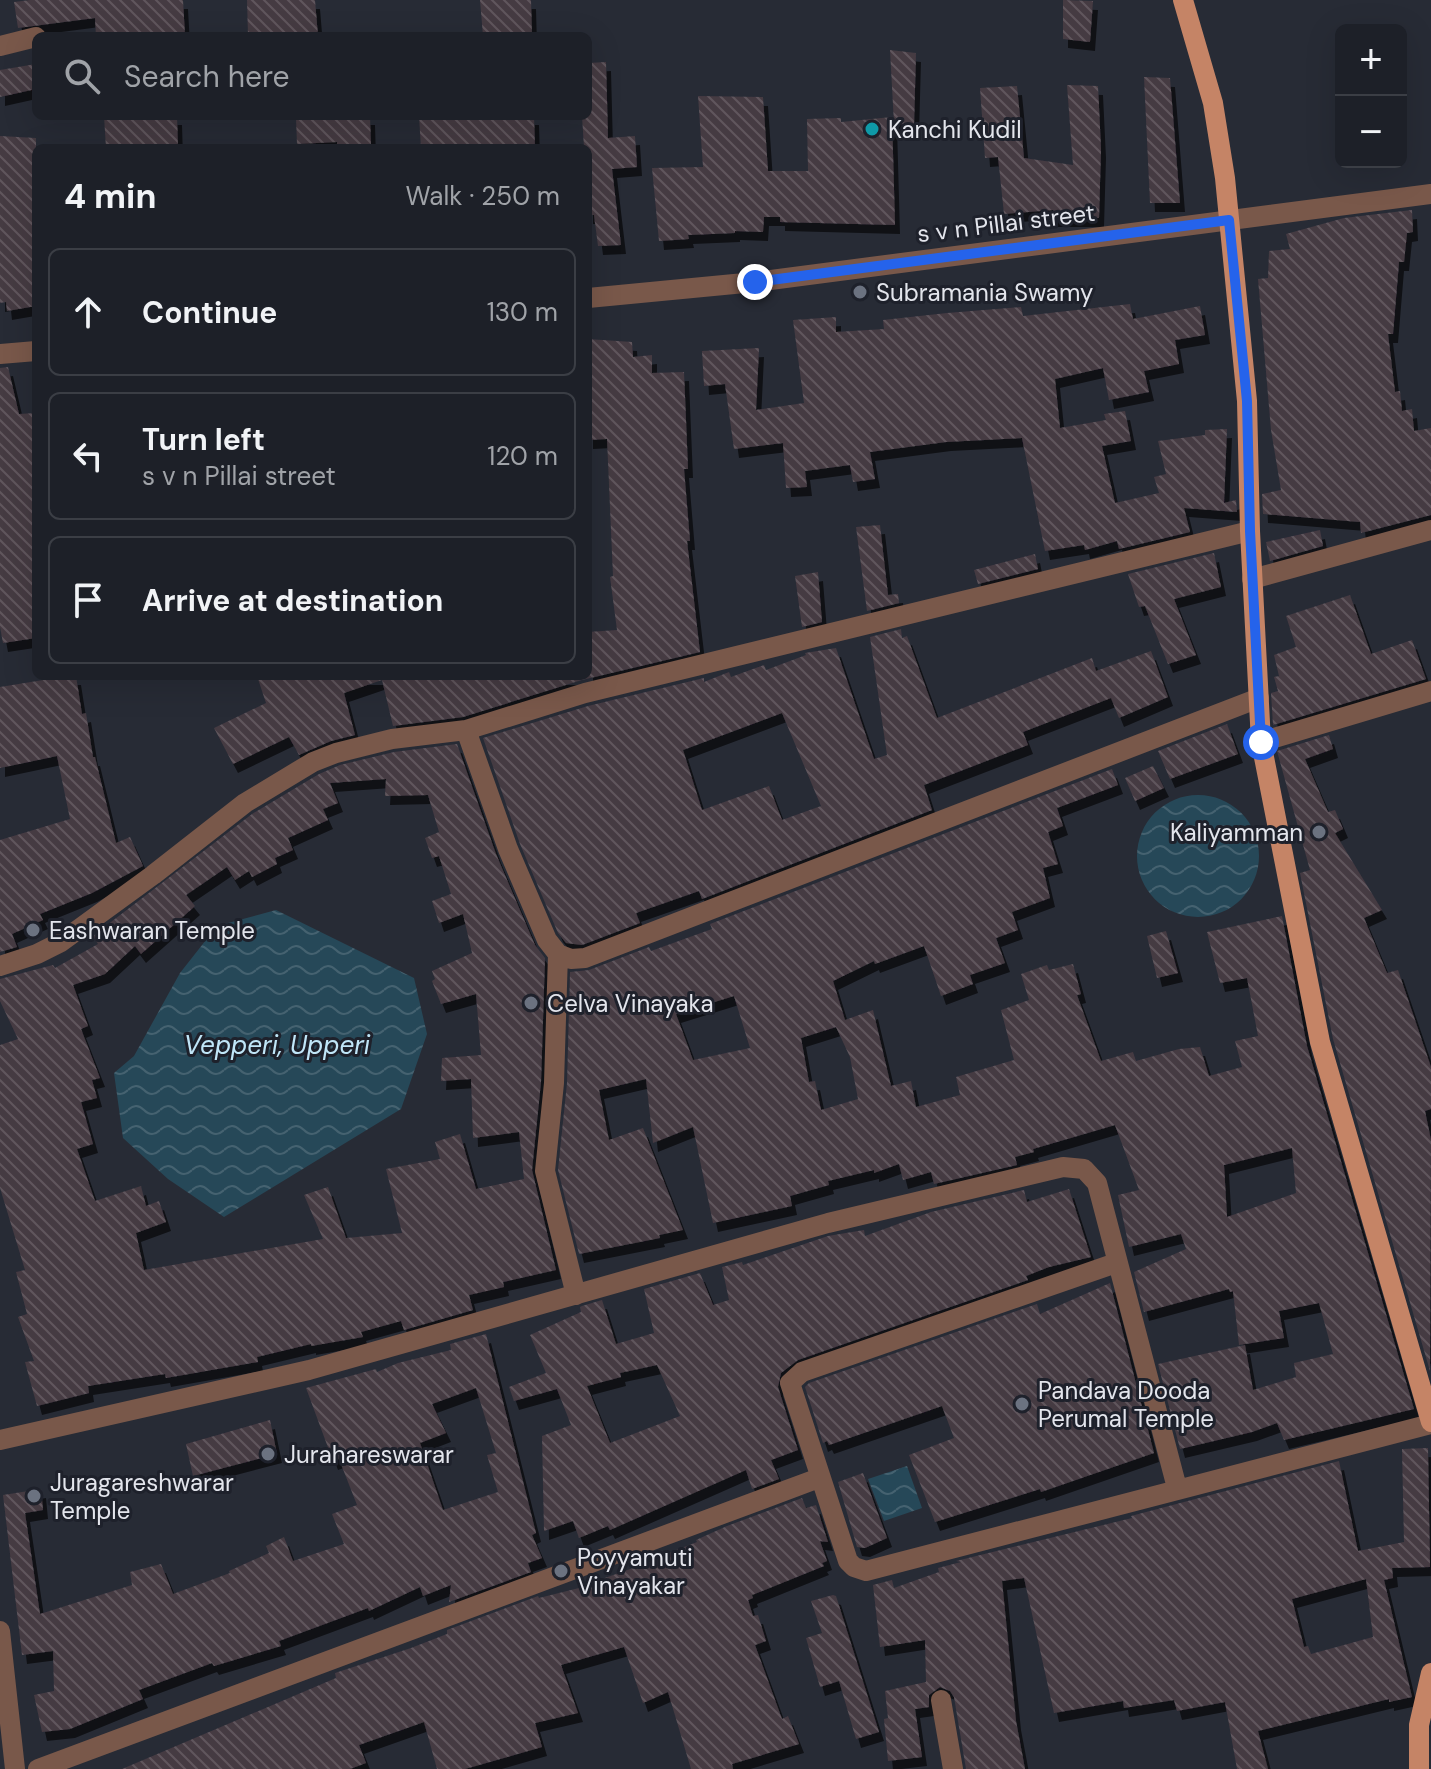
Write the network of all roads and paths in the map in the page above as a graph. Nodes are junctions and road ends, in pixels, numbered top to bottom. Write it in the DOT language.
graph roads {
  1 [pos="1183,0"];
  2 [pos="32,38"];
  3 [pos="0,46"];
  4 [pos="1431,194"];
  5 [pos="1229,220"];
  6 [pos="592,298"];
  7 [pos="32,351"];
  8 [pos="0,354"];
  9 [pos="1431,530"];
  10 [pos="1250,531"];
  11 [pos="1252,579"];
  12 [pos="1431,691"];
  13 [pos="1259,698"];
  14 [pos="466,730"];
  15 [pos="1261,742"];
  16 [pos="558,954"];
  17 [pos="0,966"];
  18 [pos="1116,1263"];
  19 [pos="576,1295"];
  20 [pos="1425,1380"];
  21 [pos="1431,1423"];
  22 [pos="0,1440"];
  23 [pos="819,1478"];
  24 [pos="1177,1488"];
  25 [pos="0,1631"];
  26 [pos="1431,1673"];
  27 [pos="941,1700"];
  28 [pos="15,1769"];
  29 [pos="38,1769"];
  30 [pos="953,1769"];
  31 [pos="1419,1769"];
  1 -- 5 [label="main road"];
  2 -- 3 [label="street"];
  4 -- 5 [label="street, s v n Pillai street"];
  5 -- 6 [label="street, s v n Pillai street"];
  5 -- 10 [label="main road"];
  7 -- 8 [label="street"];
  9 -- 11 [label="street"];
  10 -- 11 [label="main road"];
  10 -- 14 [label="street"];
  11 -- 13 [label="main road"];
  12 -- 15 [label="street"];
  13 -- 15 [label="main road"];
  13 -- 16 [label="street"];
  14 -- 16 [label="street"];
  14 -- 17 [label="street"];
  15 -- 20 [label="main road"];
  16 -- 19 [label="street"];
  18 -- 19 [label="street"];
  18 -- 23 [label="street"];
  18 -- 24 [label="street"];
  19 -- 22 [label="street"];
  20 -- 21 [label="main road"];
  21 -- 24 [label="street"];
  23 -- 24 [label="street"];
  23 -- 29 [label="street"];
  25 -- 28 [label="street"];
  26 -- 31 [label="main road"];
  27 -- 30 [label="street"];
}
